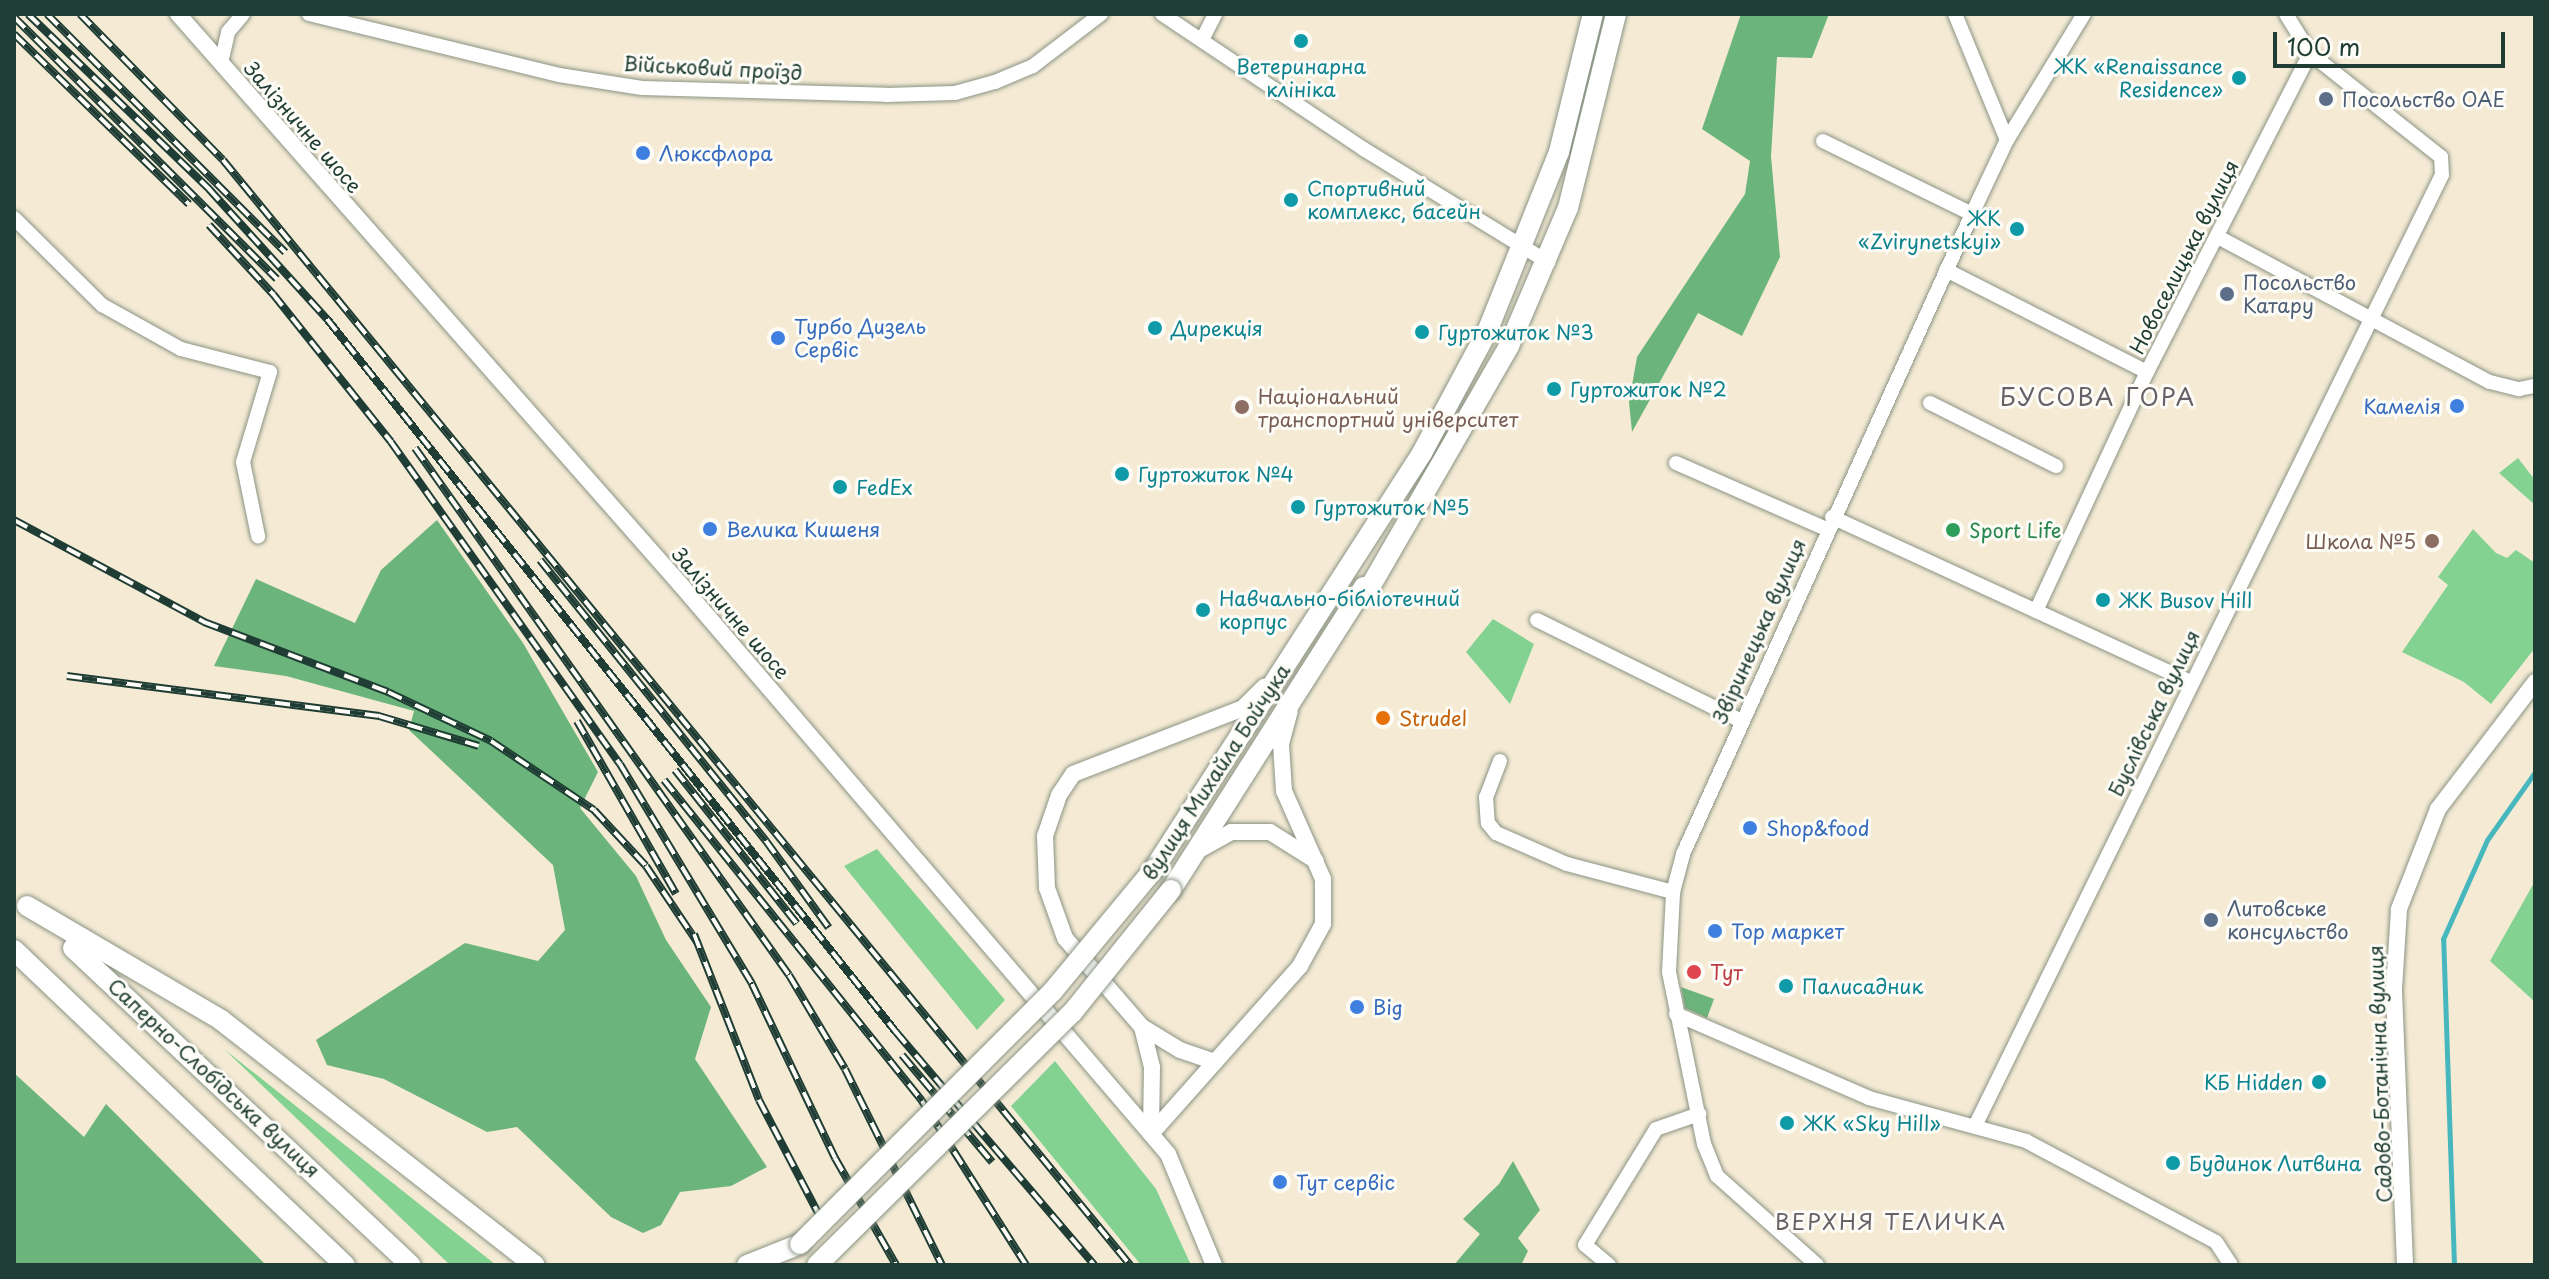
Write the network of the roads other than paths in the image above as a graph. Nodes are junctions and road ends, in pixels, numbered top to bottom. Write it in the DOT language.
graph roads {
  1 [pos="178,14"];
  2 [pos="243,14"];
  3 [pos="309,14"];
  4 [pos="1101,14"];
  5 [pos="1162,14"];
  6 [pos="1215,14"];
  7 [pos="1593,14"];
  8 [pos="1616,14"];
  9 [pos="1955,14"];
  10 [pos="2084,14"];
  11 [pos="2286,14"];
  12 [pos="1202,40"];
  13 [pos="2310,53"];
  14 [pos="221,63"];
  15 [pos="2007,140"];
  16 [pos="1823,141"];
  17 [pos="1972,214"];
  18 [pos="14,218"];
  19 [pos="2218,237"];
  20 [pos="1525,248"];
  21 [pos="1548,262"];
  22 [pos="1946,270"];
  23 [pos="2373,320"];
  24 [pos="2147,372"];
  25 [pos="2535,386"];
  26 [pos="1930,403"];
  27 [pos="1676,463"];
  28 [pos="2056,466"];
  29 [pos="1829,523"];
  30 [pos="258,536"];
  31 [pos="2036,611"];
  32 [pos="1537,620"];
  33 [pos="1303,639"];
  34 [pos="2190,682"];
  35 [pos="2535,682"];
  36 [pos="1290,710"];
  37 [pos="1741,721"];
  38 [pos="1500,761"];
  39 [pos="1199,850"];
  40 [pos="1316,862"];
  41 [pos="1673,892"];
  42 [pos="20,900"];
  43 [pos="14,950"];
  44 [pos="1676,1014"];
  45 [pos="1142,1027"];
  46 [pos="1215,1062"];
  47 [pos="1699,1114"];
  48 [pos="1975,1126"];
  49 [pos="1151,1134"];
  50 [pos="300,1222"];
  51 [pos="800,1244"];
  52 [pos="326,1265"];
  53 [pos="345,1265"];
  54 [pos="411,1265"];
  55 [pos="535,1265"];
  56 [pos="747,1265"];
  57 [pos="779,1265"];
  58 [pos="817,1265"];
  59 [pos="1214,1265"];
  60 [pos="1609,1265"];
  61 [pos="1817,1265"];
  62 [pos="2231,1265"];
  63 [pos="2405,1265"];
  1 -- 14 [label="street, Залізничне шосе"];
  2 -- 14 [label="street"];
  3 -- 4 [label="street, Військовий проїзд"];
  5 -- 12 [label="street"];
  6 -- 12 [label="street"];
  7 -- 20 [label="main road, вулиця Михайла Бойчука"];
  8 -- 21 [label="main road, вулиця Михайла Бойчука"];
  9 -- 15 [label="street"];
  10 -- 15 [label="street, Звіринецька вулиця"];
  11 -- 13 [label="street"];
  12 -- 20 [label="street"];
  13 -- 19 [label="street, Новоселицька вулиця"];
  13 -- 23 [label="street, Буслівська вулиця"];
  14 -- 49 [label="street, Залізничне шосе"];
  15 -- 17 [label="street, Звіринецька вулиця"];
  16 -- 17 [label="street"];
  17 -- 22 [label="street, Звіринецька вулиця"];
  18 -- 30 [label="street"];
  19 -- 23 [label="street"];
  19 -- 24 [label="street, Новоселицька вулиця"];
  20 -- 21 [label="street"];
  20 -- 33 [label="main road, вулиця Михайла Бойчука"];
  21 -- 36 [label="main road, вулиця Михайла Бойчука"];
  22 -- 24 [label="street"];
  22 -- 29 [label="street, Звіринецька вулиця"];
  23 -- 25 [label="street"];
  23 -- 34 [label="street, Буслівська вулиця"];
  24 -- 31 [label="street, Новоселицька вулиця"];
  26 -- 28 [label="street"];
  27 -- 29 [label="street"];
  29 -- 31 [label="street"];
  29 -- 37 [label="street, Звіринецька вулиця"];
  31 -- 34 [label="street"];
  32 -- 37 [label="street"];
  33 -- 45 [label="street"];
  33 -- 51 [label="main road, вулиця Михайла Бойчука, bridge"];
  34 -- 48 [label="street, Буслівська вулиця"];
  35 -- 63 [label="street, Садово-Ботанічна вулиця"];
  36 -- 39 [label="main road, вулиця Михайла Бойчука"];
  36 -- 40 [label="street"];
  37 -- 41 [label="street, Звіринецька вулиця"];
  38 -- 41 [label="street"];
  39 -- 40 [label="street"];
  39 -- 58 [label="main road, вулиця Михайла Бойчука, bridge"];
  40 -- 46 [label="street"];
  41 -- 44 [label="street, Звіринецька вулиця"];
  42 -- 54 [label="main road, Саперно-Слобідська вулиця"];
  42 -- 55 [label="main road"];
  43 -- 50 [label="main road"];
  44 -- 47 [label="street, Звіринецька вулиця"];
  44 -- 48 [label="street"];
  45 -- 46 [label="street"];
  45 -- 49 [label="street"];
  46 -- 49 [label="street"];
  47 -- 60 [label="street"];
  47 -- 61 [label="street, Звіринецька вулиця"];
  48 -- 62 [label="street"];
  49 -- 59 [label="street, Залізничне шосе"];
  50 -- 52 [label="main road"];
  50 -- 53 [label="main road"];
  51 -- 56 [label="main road"];
  51 -- 57 [label="main road, вулиця Михайла Бойчука"];
}
